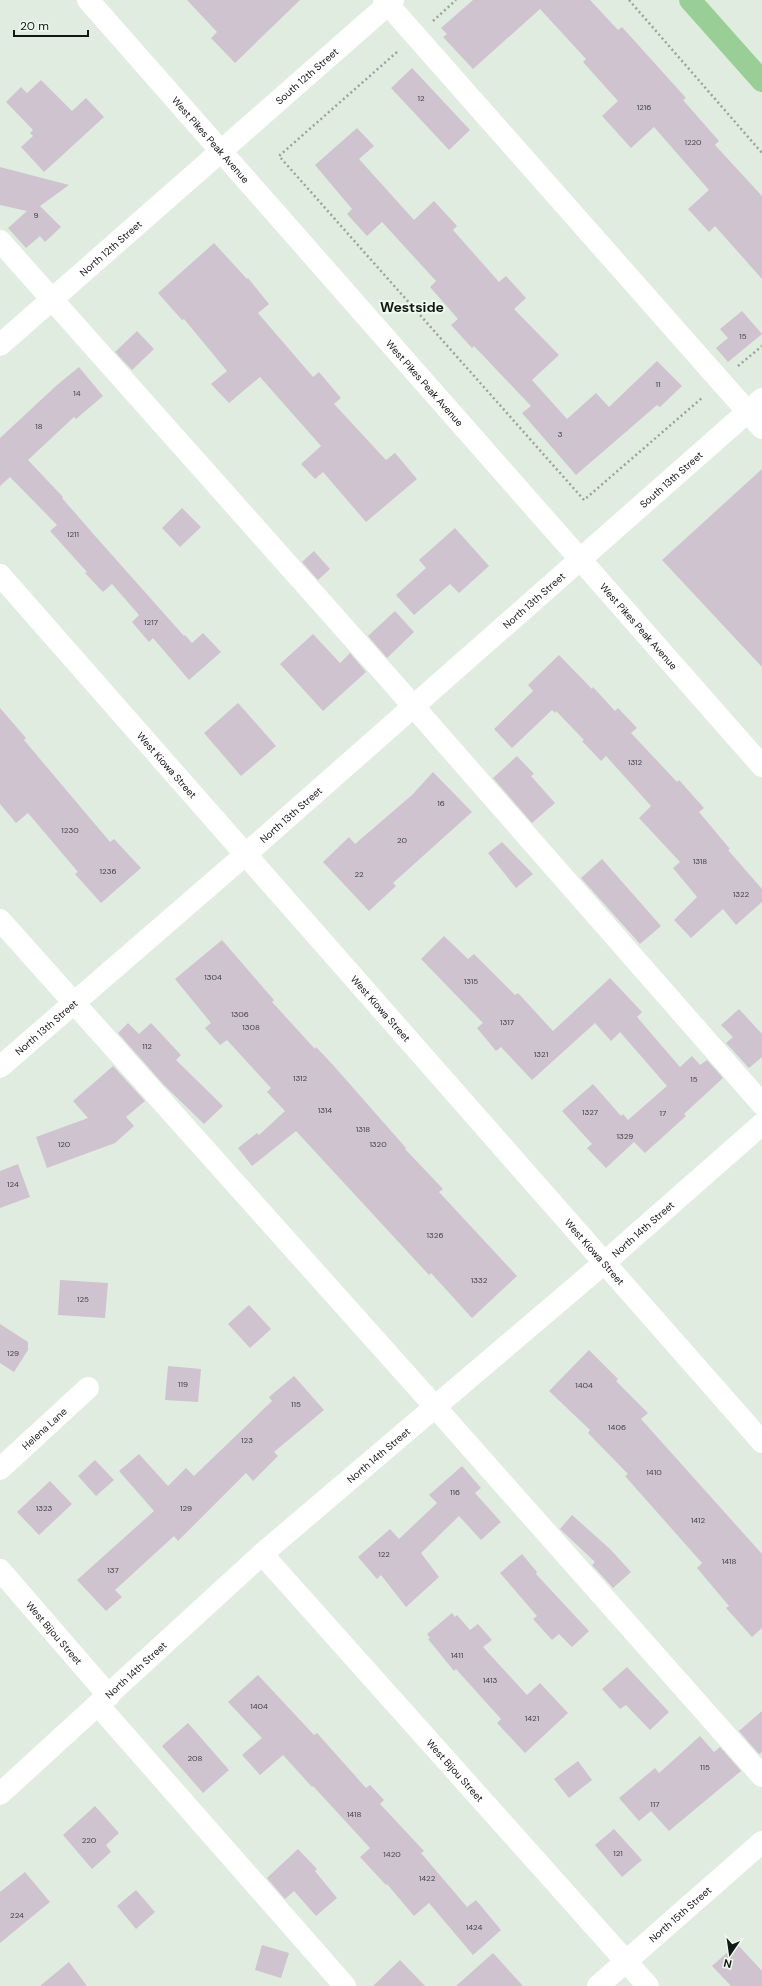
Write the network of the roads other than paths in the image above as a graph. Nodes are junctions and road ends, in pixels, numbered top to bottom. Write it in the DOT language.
graph roads {
  1 [pos="88,0"];
  2 [pos="690,0"];
  3 [pos="388,2"];
  4 [pos="762,82"];
  5 [pos="221,152"];
  6 [pos="0,241"];
  7 [pos="52,300"];
  8 [pos="0,345"];
  9 [pos="755,406"];
  10 [pos="762,428"];
  11 [pos="579,559"];
  12 [pos="0,575"];
  13 [pos="413,706"];
  14 [pos="762,766"];
  15 [pos="246,854"];
  16 [pos="0,920"];
  17 [pos="74,1003"];
  18 [pos="0,1067"];
  19 [pos="762,1104"];
  20 [pos="762,1124"];
  21 [pos="604,1263"];
  22 [pos="88,1388"];
  23 [pos="435,1406"];
  24 [pos="762,1442"];
  25 [pos="0,1469"];
  26 [pos="262,1554"];
  27 [pos="0,1570"];
  28 [pos="104,1701"];
  29 [pos="762,1776"];
  30 [pos="0,1794"];
  31 [pos="762,1842"];
  32 [pos="626,1961"];
  33 [pos="345,1986"];
  34 [pos="598,1986"];
  35 [pos="648,1986"];
  1 -- 5 [label="street, West Pikes Peak Avenue"];
  2 -- 4 [label="main road"];
  3 -- 5 [label="street, South 12th Street"];
  3 -- 9 [label="street"];
  5 -- 7 [label="street, North 12th Street"];
  5 -- 11 [label="street, West Pikes Peak Avenue"];
  6 -- 7 [label="street"];
  7 -- 8 [label="street, North 12th Street"];
  7 -- 13 [label="street"];
  9 -- 10 [label="street"];
  9 -- 11 [label="street, South 13th Street"];
  11 -- 13 [label="street, North 13th Street"];
  11 -- 14 [label="street, West Pikes Peak Avenue"];
  12 -- 15 [label="street, West Kiowa Street"];
  13 -- 15 [label="street, North 13th Street"];
  13 -- 19 [label="street"];
  15 -- 17 [label="street, North 13th Street"];
  15 -- 21 [label="street, West Kiowa Street"];
  16 -- 17 [label="street"];
  17 -- 18 [label="street, North 13th Street"];
  17 -- 23 [label="street"];
  20 -- 21 [label="street, North 14th Street"];
  21 -- 23 [label="street, North 14th Street"];
  21 -- 24 [label="street, West Kiowa Street"];
  22 -- 25 [label="street, Helena Lane"];
  23 -- 26 [label="street, North 14th Street"];
  23 -- 29 [label="street"];
  26 -- 28 [label="street, North 14th Street"];
  26 -- 32 [label="street, West Bijou Street"];
  27 -- 28 [label="street, West Bijou Street"];
  28 -- 30 [label="street, North 14th Street"];
  28 -- 33 [label="street, West Bijou Street"];
  31 -- 32 [label="street, North 15th Street"];
  32 -- 34 [label="street, North 15th Street"];
  32 -- 35 [label="street, West Bijou Street"];
}
